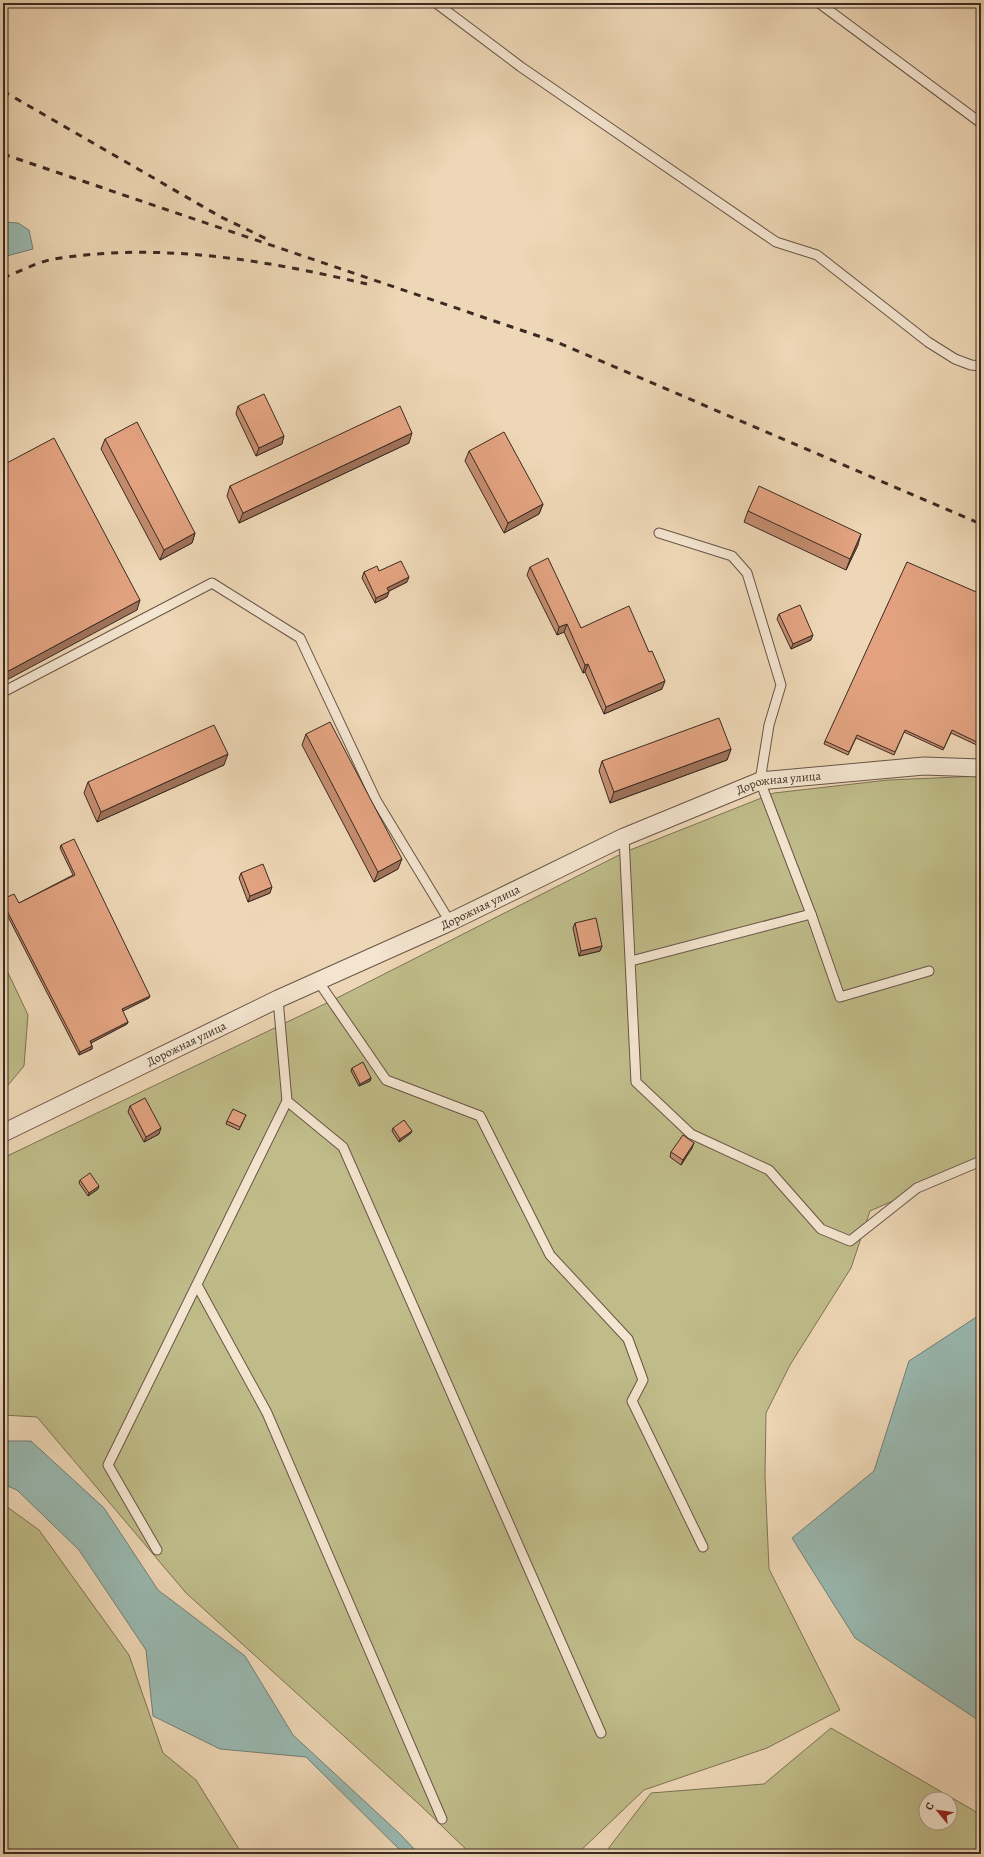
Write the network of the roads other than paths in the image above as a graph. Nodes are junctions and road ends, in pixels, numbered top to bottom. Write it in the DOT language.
graph roads {
  1 [pos="436,3"];
  2 [pos="819,3"];
  3 [pos="981,123"];
  4 [pos="981,366"];
  5 [pos="659,533"];
  6 [pos="3,692"];
  7 [pos="981,768"];
  8 [pos="760,781"];
  9 [pos="624,837"];
  10 [pos="811,914"];
  11 [pos="450,922"];
  12 [pos="631,960"];
  13 [pos="929,971"];
  14 [pos="318,981"];
  15 [pos="278,999"];
  16 [pos="287,1101"];
  17 [pos="3,1133"];
  18 [pos="981,1161"];
  19 [pos="197,1285"];
  20 [pos="703,1547"];
  21 [pos="157,1550"];
  22 [pos="601,1733"];
  23 [pos="442,1819"];
  1 -- 4 [label="lane"];
  2 -- 3 [label="lane"];
  5 -- 8 [label="lane"];
  6 -- 11 [label="lane"];
  7 -- 8 [label="street, Дорожная улица"];
  8 -- 9 [label="street, Дорожная улица"];
  8 -- 10 [label="lane"];
  9 -- 11 [label="street, Дорожная улица"];
  9 -- 12 [label="lane"];
  10 -- 12 [label="lane"];
  10 -- 13 [label="lane"];
  11 -- 14 [label="street, Дорожная улица"];
  12 -- 18 [label="lane"];
  14 -- 15 [label="street, Дорожная улица"];
  14 -- 20 [label="lane"];
  15 -- 16 [label="lane"];
  15 -- 17 [label="street, Дорожная улица"];
  16 -- 19 [label="lane"];
  16 -- 22 [label="lane"];
  19 -- 21 [label="lane"];
  19 -- 23 [label="lane"];
}
